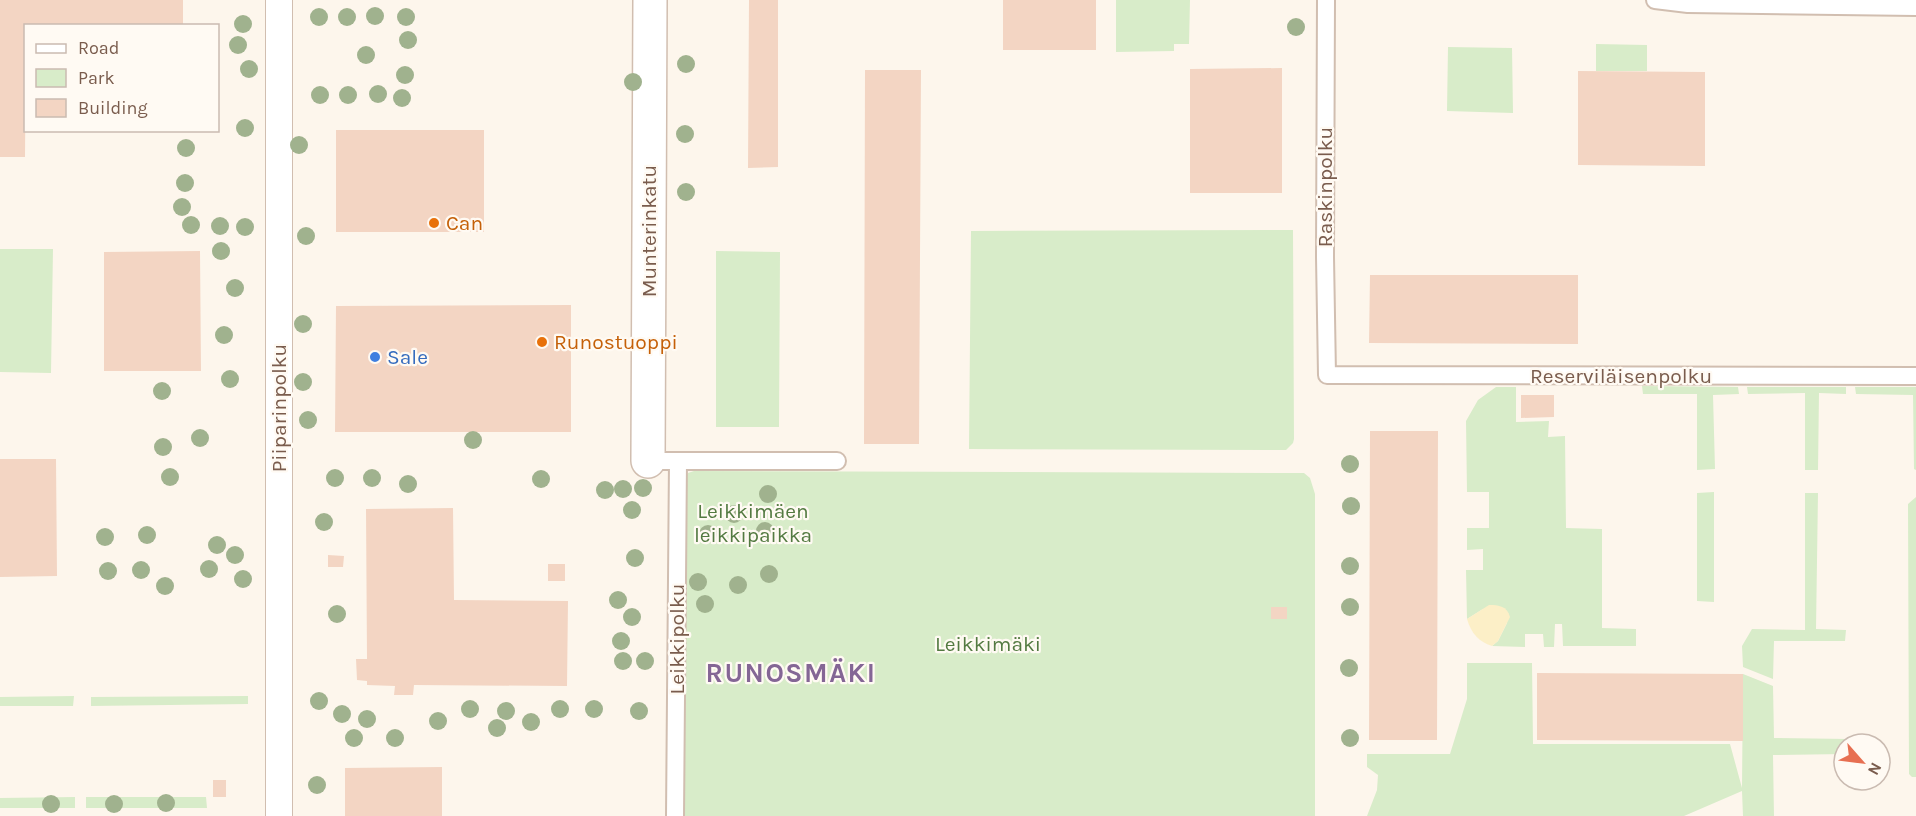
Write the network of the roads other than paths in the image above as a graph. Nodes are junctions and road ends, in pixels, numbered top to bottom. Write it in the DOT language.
graph roads {
  1 [pos="279,0"];
  2 [pos="650,0"];
  3 [pos="1326,0"];
  4 [pos="1655,0"];
  5 [pos="1916,7"];
  6 [pos="1327,375"];
  7 [pos="1916,376"];
  8 [pos="837,460"];
  9 [pos="663,461"];
  10 [pos="279,816"];
  11 [pos="675,816"];
  1 -- 10 [label="street, Piiparinpolku"];
  2 -- 9 [label="street, Munterinkatu"];
  3 -- 6 [label="lane, Raskinpolku"];
  4 -- 5 [label="lane"];
  6 -- 7 [label="lane, Reserviläisenpolku"];
  8 -- 9 [label="lane"];
  9 -- 11 [label="lane, Leikkipolku"];
}
